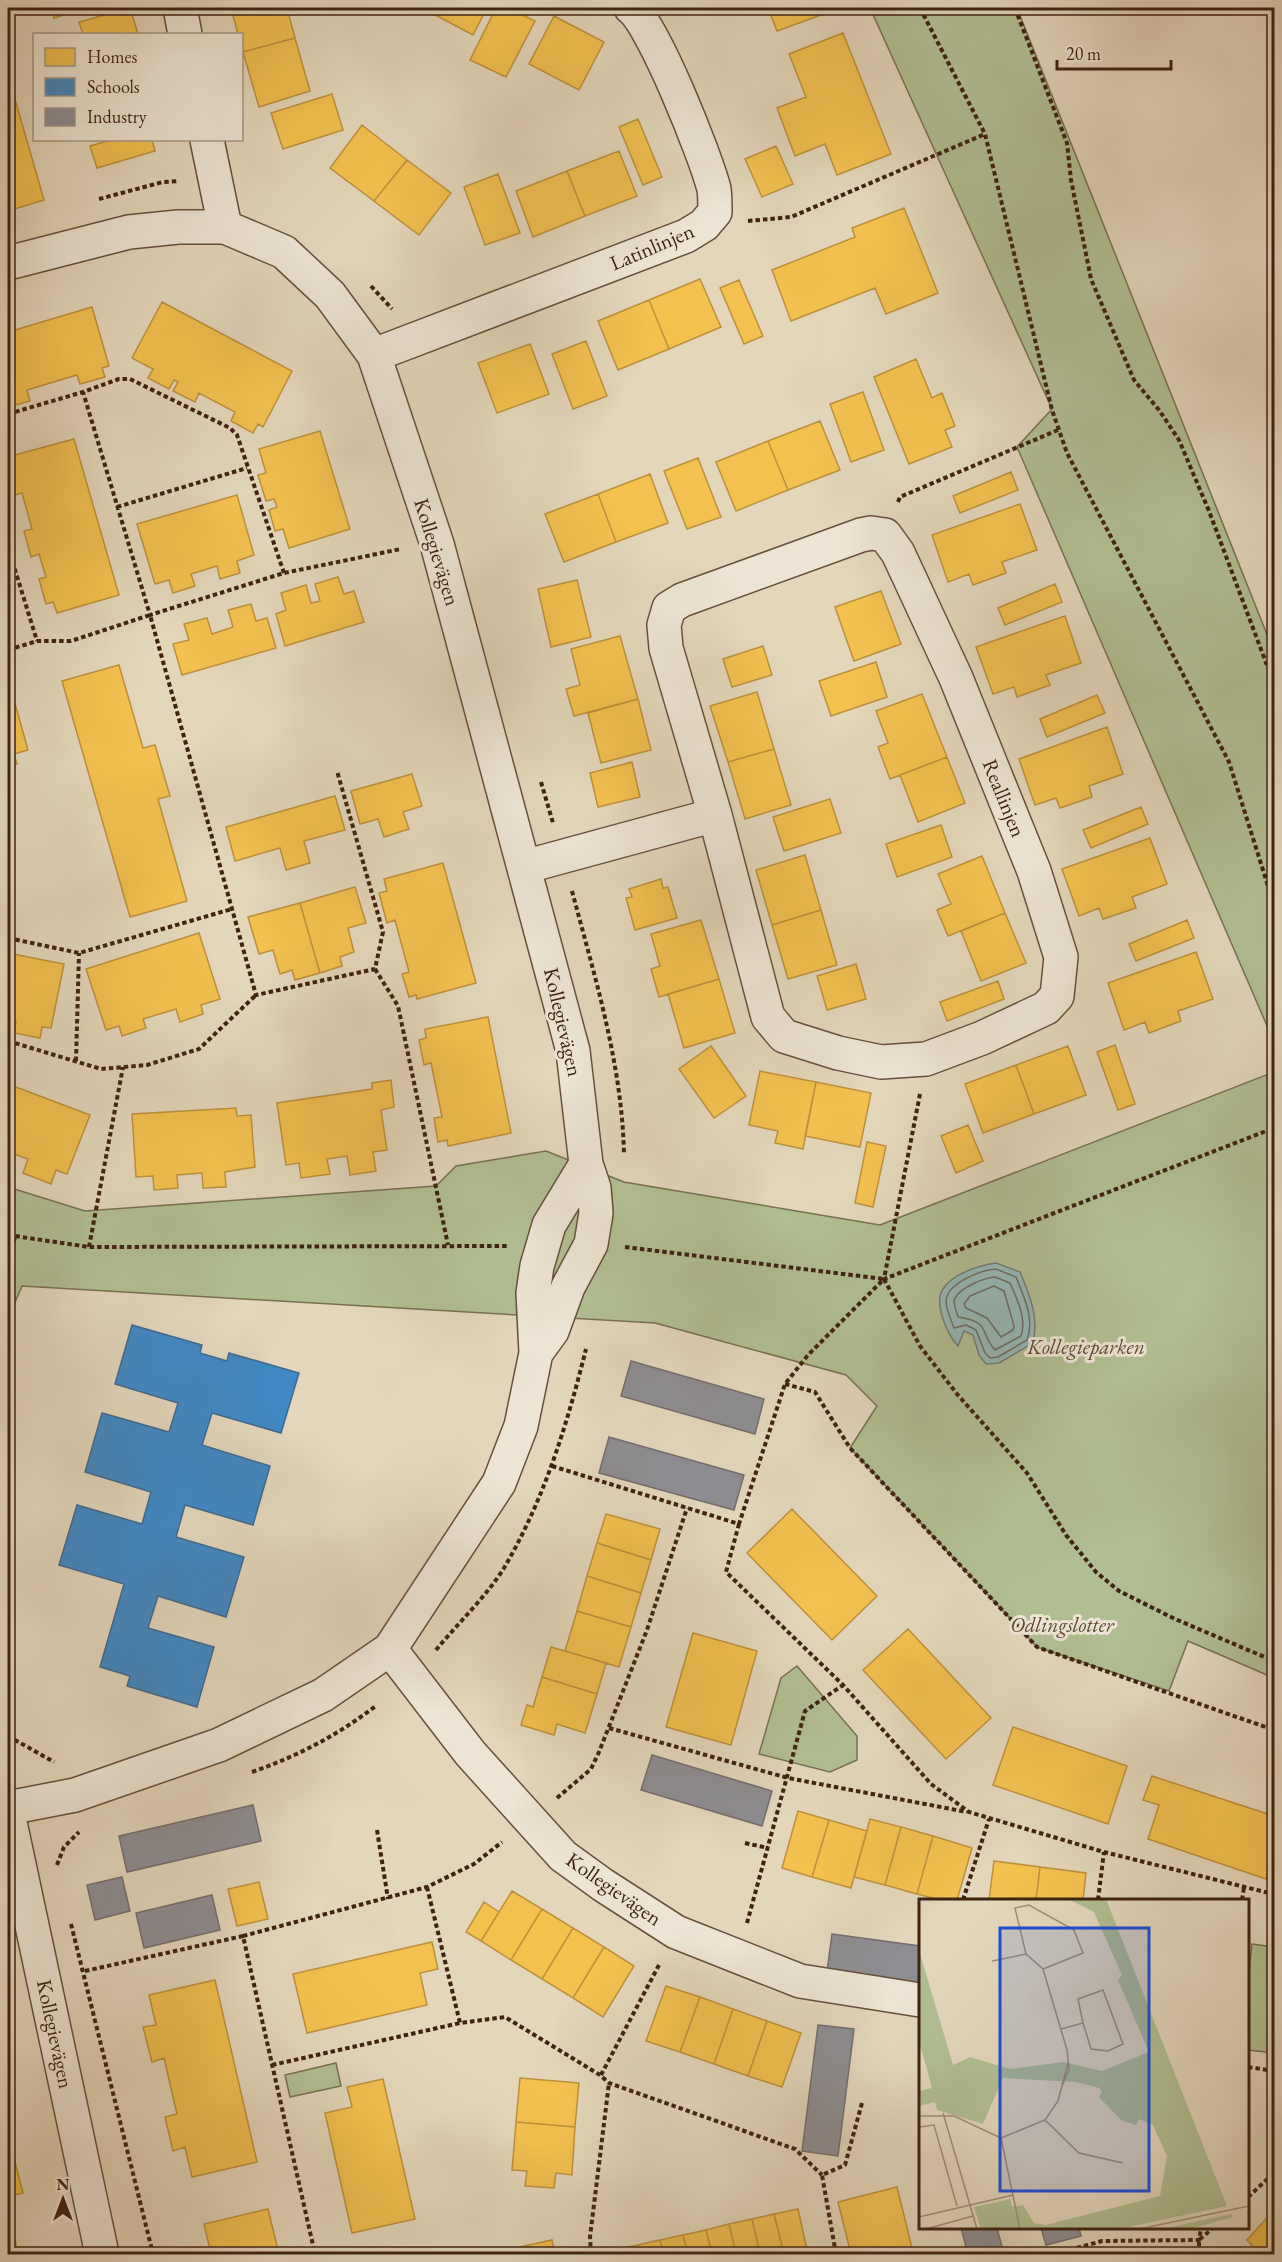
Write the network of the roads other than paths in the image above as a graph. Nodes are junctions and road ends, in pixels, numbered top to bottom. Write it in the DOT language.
graph roads {
  1 [pos="180,8"];
  2 [pos="631,8"];
  3 [pos="185,33"];
  4 [pos="207,141"];
  5 [pos="225,227"];
  6 [pos="8,263"];
  7 [pos="374,355"];
  8 [pos="714,815"];
  9 [pos="524,867"];
  10 [pos="586,1164"];
  11 [pos="536,1353"];
  12 [pos="390,1649"];
  13 [pos="8,1810"];
  14 [pos="919,2000"];
  15 [pos="102,2254"];
  1 -- 3 [label="street"];
  2 -- 7 [label="street, Latinlinjen"];
  4 -- 5 [label="street"];
  5 -- 6 [label="street, Kollegievägen"];
  5 -- 7 [label="street, Kollegievägen"];
  7 -- 9 [label="street, Kollegievägen"];
  8 -- 8 [label="street, Reallinjen"];
  8 -- 9 [label="street"];
  9 -- 10 [label="street, Kollegievägen"];
  10 -- 11 [label="street, Kollegievägen"];
  10 -- 11 [label="street, Kollegievägen"];
  11 -- 12 [label="street, Kollegievägen"];
  12 -- 13 [label="street, Kollegievägen"];
  12 -- 14 [label="street, Kollegievägen"];
  13 -- 15 [label="street, Kollegievägen"];
}
